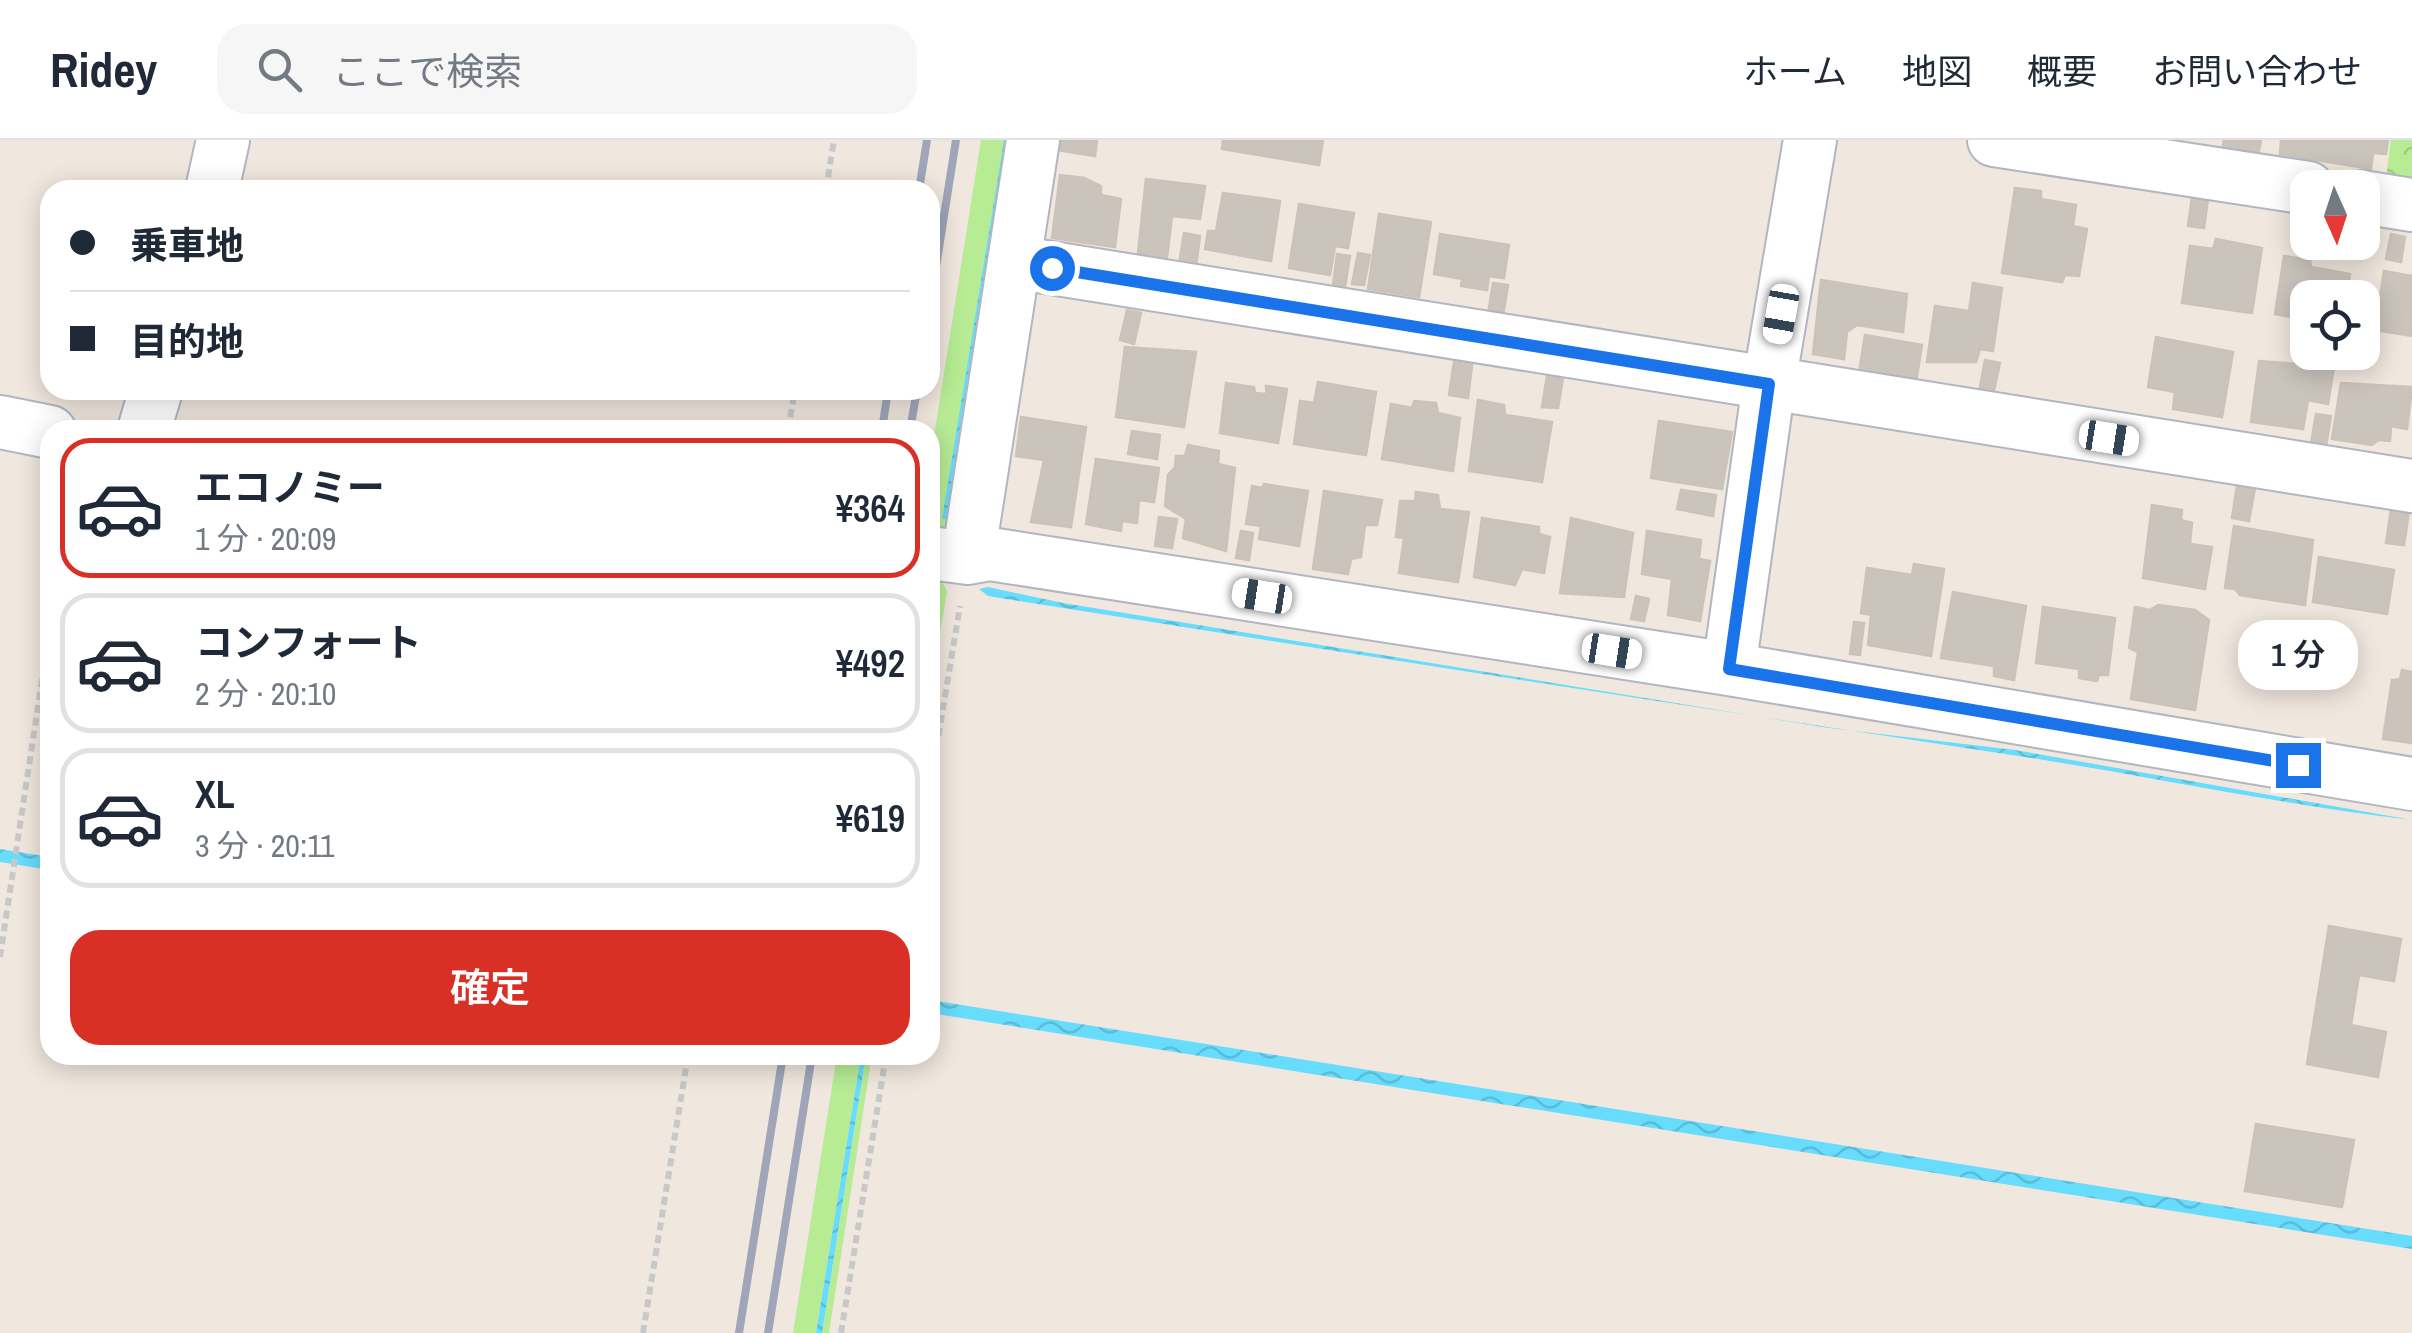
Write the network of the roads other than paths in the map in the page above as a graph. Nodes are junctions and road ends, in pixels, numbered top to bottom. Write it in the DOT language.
graph roads {
  1 [pos="223,140"];
  2 [pos="1033,140"];
  3 [pos="1810,140"];
  4 [pos="1994,140"];
  5 [pos="214,180"];
  6 [pos="2290,185"];
  7 [pos="2380,200"];
  8 [pos="2412,205"];
  9 [pos="1014,262"];
  10 [pos="1769,384"];
  11 [pos="0,422"];
  12 [pos="40,430"];
  13 [pos="2412,486"];
  14 [pos="949,556"];
  15 [pos="1729,669"];
  16 [pos="2412,784"];
  1 -- 5 [label="street"];
  2 -- 9 [label="street"];
  3 -- 10 [label="street"];
  4 -- 6 [label="street"];
  7 -- 8 [label="street"];
  9 -- 10 [label="street"];
  9 -- 14 [label="street"];
  10 -- 13 [label="street"];
  10 -- 15 [label="street"];
  11 -- 12 [label="street"];
  14 -- 15 [label="street"];
  15 -- 16 [label="street"];
}
